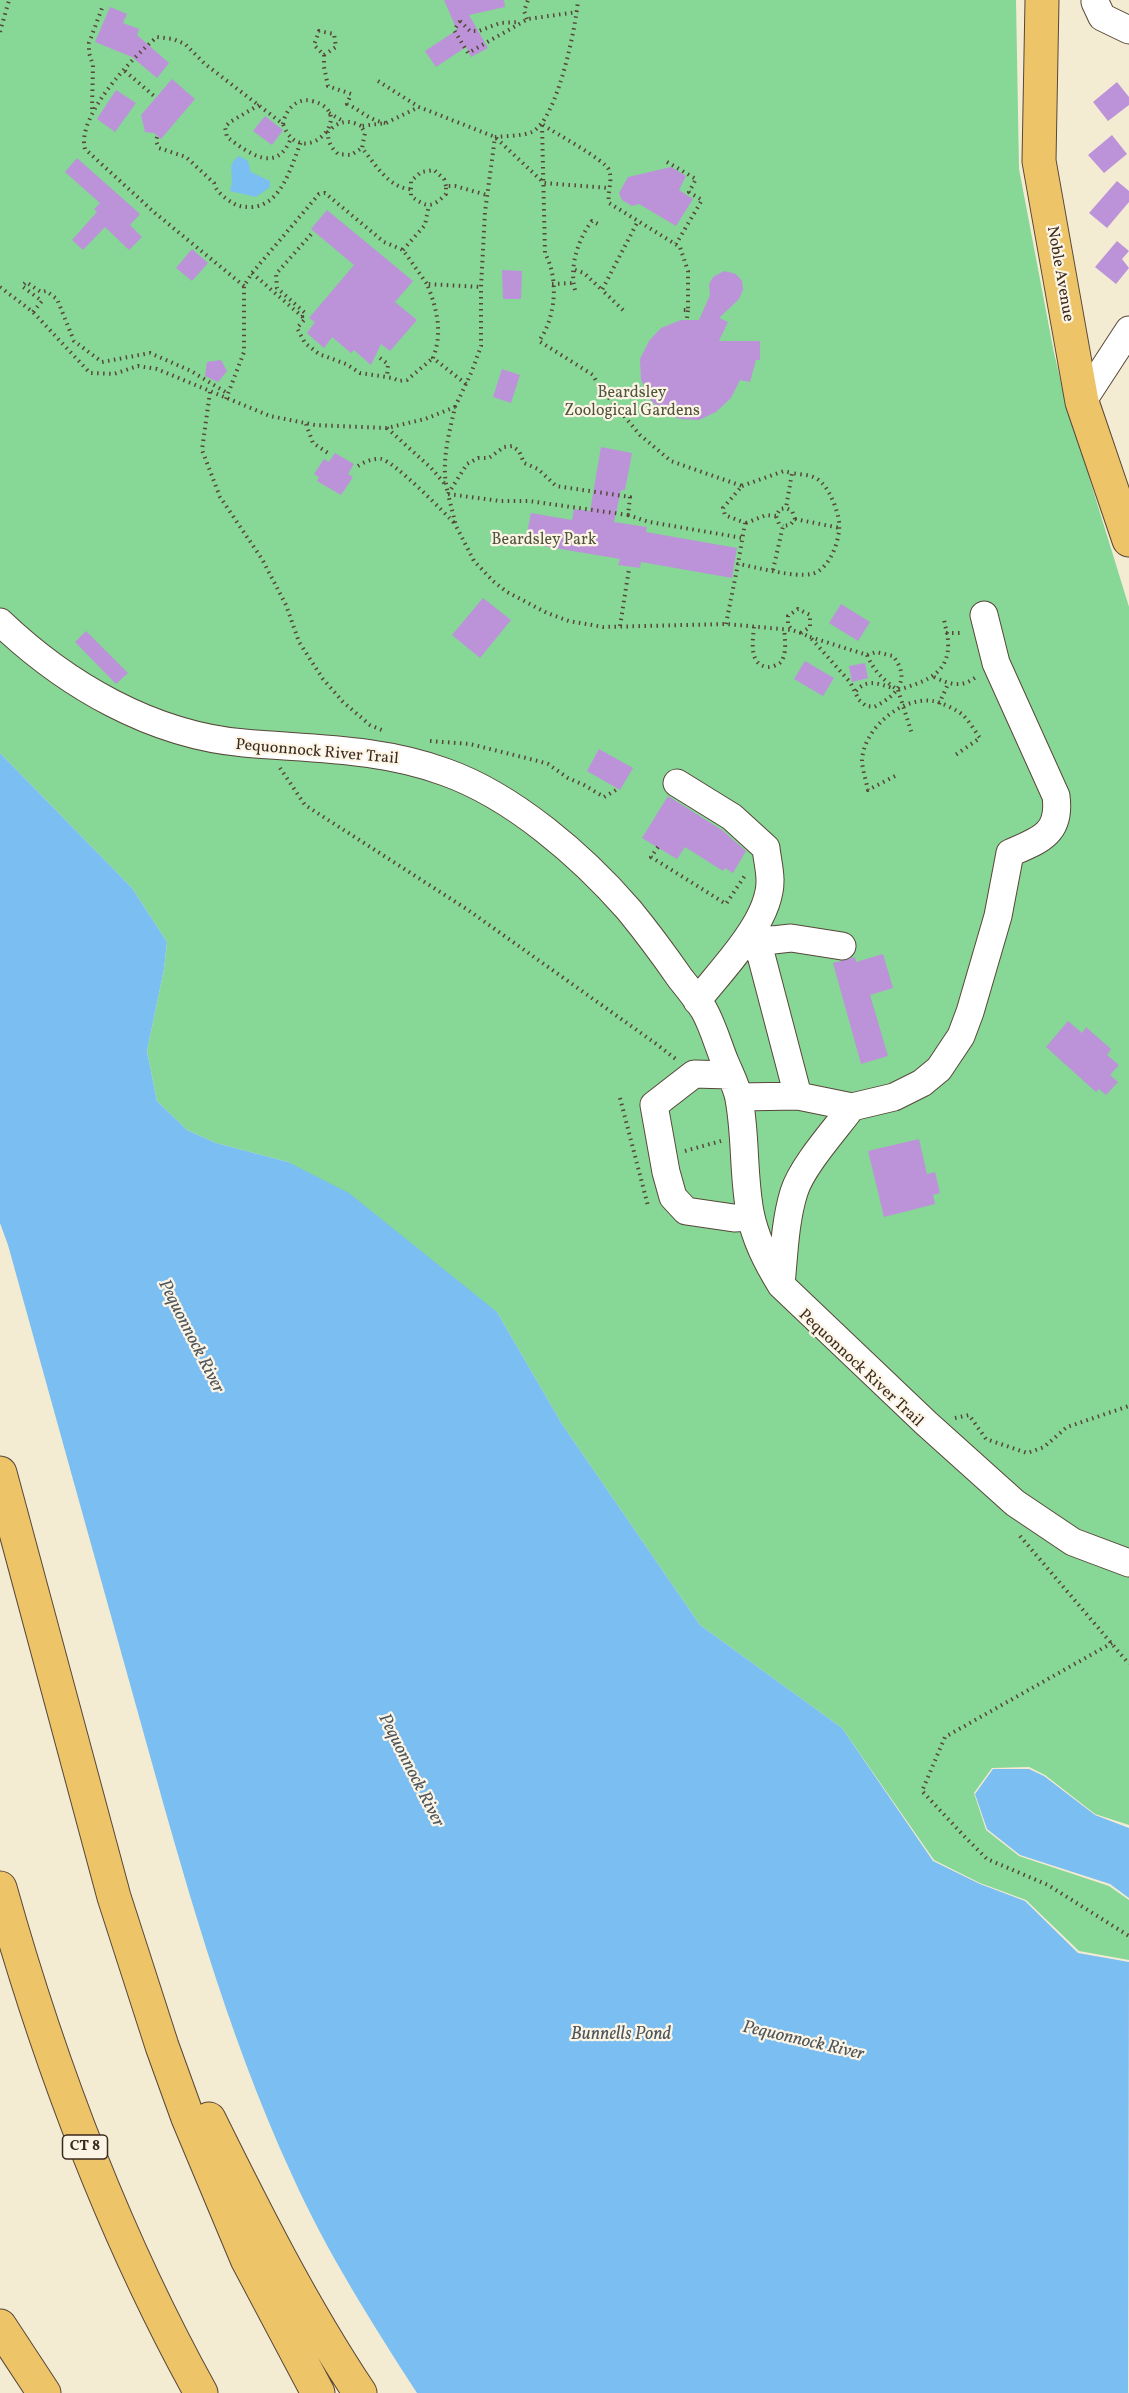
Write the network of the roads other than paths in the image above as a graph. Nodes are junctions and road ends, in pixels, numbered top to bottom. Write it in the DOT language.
graph roads {
  1 [pos="1042,0"];
  2 [pos="1091,1"];
  3 [pos="1129,30"];
  4 [pos="1129,330"];
  5 [pos="1082,402"];
  6 [pos="1129,540"];
  7 [pos="984,615"];
  8 [pos="0,622"];
  9 [pos="677,783"];
  10 [pos="748,938"];
  11 [pos="842,946"];
  12 [pos="697,1001"];
  13 [pos="735,1086"];
  14 [pos="798,1096"];
  15 [pos="852,1107"];
  16 [pos="751,1217"];
  17 [pos="781,1285"];
  18 [pos="0,1473"];
  19 [pos="1129,1563"];
  20 [pos="0,1888"];
  21 [pos="137,1974"];
  22 [pos="0,2326"];
  23 [pos="44,2393"];
  24 [pos="201,2393"];
  25 [pos="318,2393"];
  26 [pos="360,2393"];
  1 -- 5 [label="main road, Noble Avenue"];
  2 -- 3 [label="street"];
  4 -- 5 [label="street"];
  5 -- 6 [label="main road, Noble Avenue"];
  7 -- 15 [label="street"];
  8 -- 12 [label="street"];
  9 -- 10 [label="street"];
  10 -- 11 [label="street"];
  10 -- 12 [label="street"];
  10 -- 14 [label="street"];
  12 -- 13 [label="street"];
  13 -- 14 [label="street"];
  13 -- 16 [label="street"];
  13 -- 16 [label="street"];
  14 -- 15 [label="street"];
  15 -- 17 [label="street"];
  16 -- 17 [label="street"];
  17 -- 19 [label="street"];
  18 -- 21 [label="main road"];
  20 -- 24 [label="main road, CT 8"];
  21 -- 25 [label="main road"];
  21 -- 26 [label="main road"];
  22 -- 23 [label="main road"];
}
